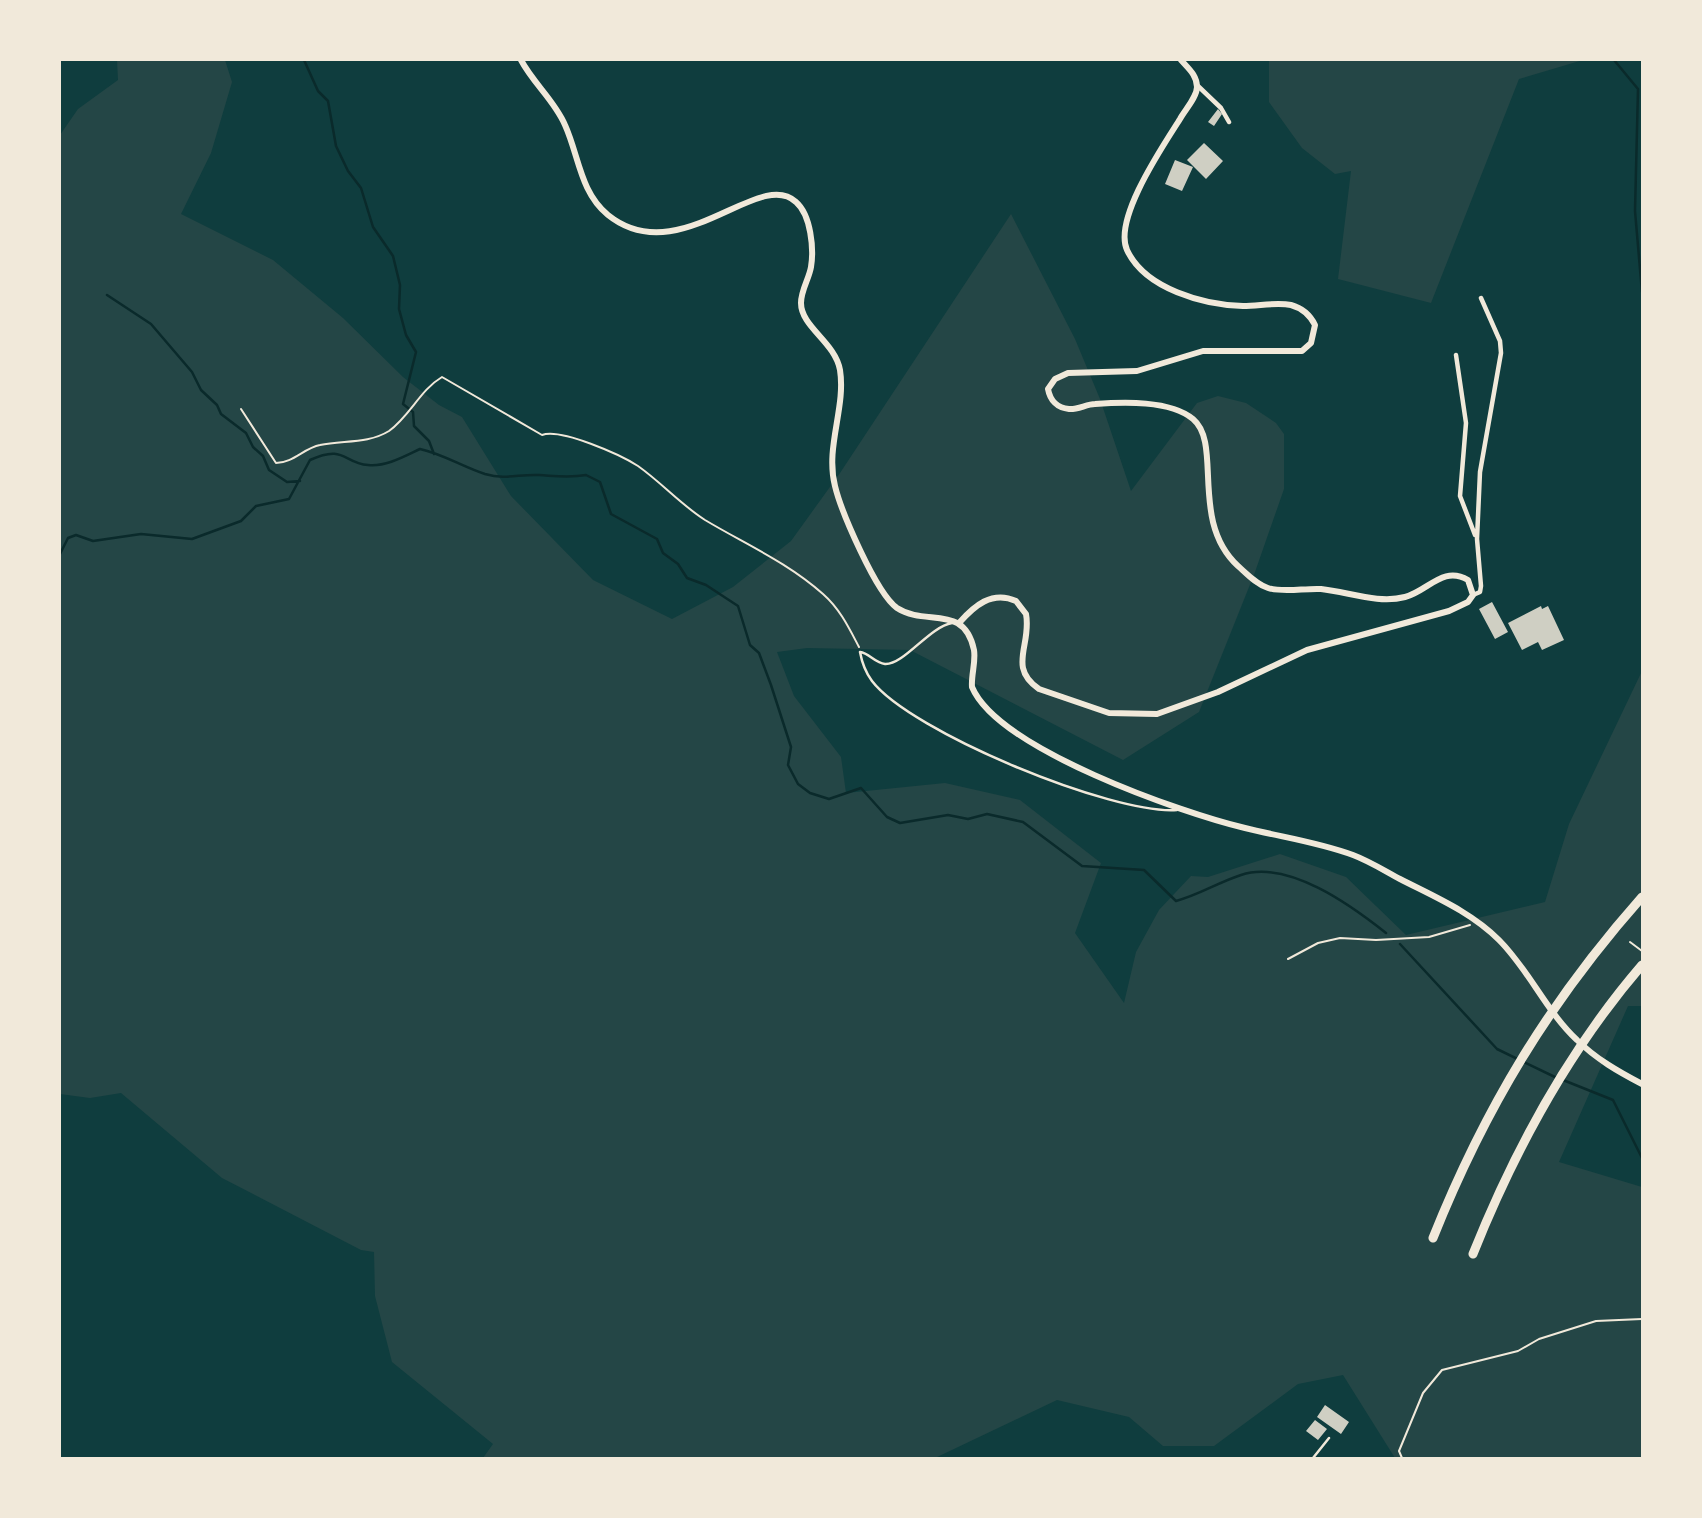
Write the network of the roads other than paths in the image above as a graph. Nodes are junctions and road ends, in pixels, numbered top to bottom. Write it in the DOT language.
graph roads {
  1 [pos="521,60"];
  2 [pos="1181,60"];
  3 [pos="1197,86"];
  4 [pos="1229,122"];
  5 [pos="1481,298"];
  6 [pos="1456,355"];
  7 [pos="1477,539"];
  8 [pos="1473,595"];
  9 [pos="959,623"];
  10 [pos="1185,808"];
  11 [pos="1643,897"];
  12 [pos="1643,965"];
  13 [pos="1643,1084"];
  14 [pos="1433,1238"];
  15 [pos="1473,1254"];
  16 [pos="1329,1438"];
  17 [pos="1313,1458"];
  1 -- 9 [label="street"];
  2 -- 3 [label="street"];
  3 -- 4 [label="street"];
  3 -- 8 [label="street"];
  5 -- 7 [label="street"];
  6 -- 7 [label="street"];
  7 -- 8 [label="street"];
  8 -- 9 [label="street"];
  9 -- 10 [label="street"];
  9 -- 10 [label="lane"];
  10 -- 13 [label="street"];
  11 -- 14 [label="highway"];
  12 -- 15 [label="highway"];
  16 -- 17 [label="lane"];
}
